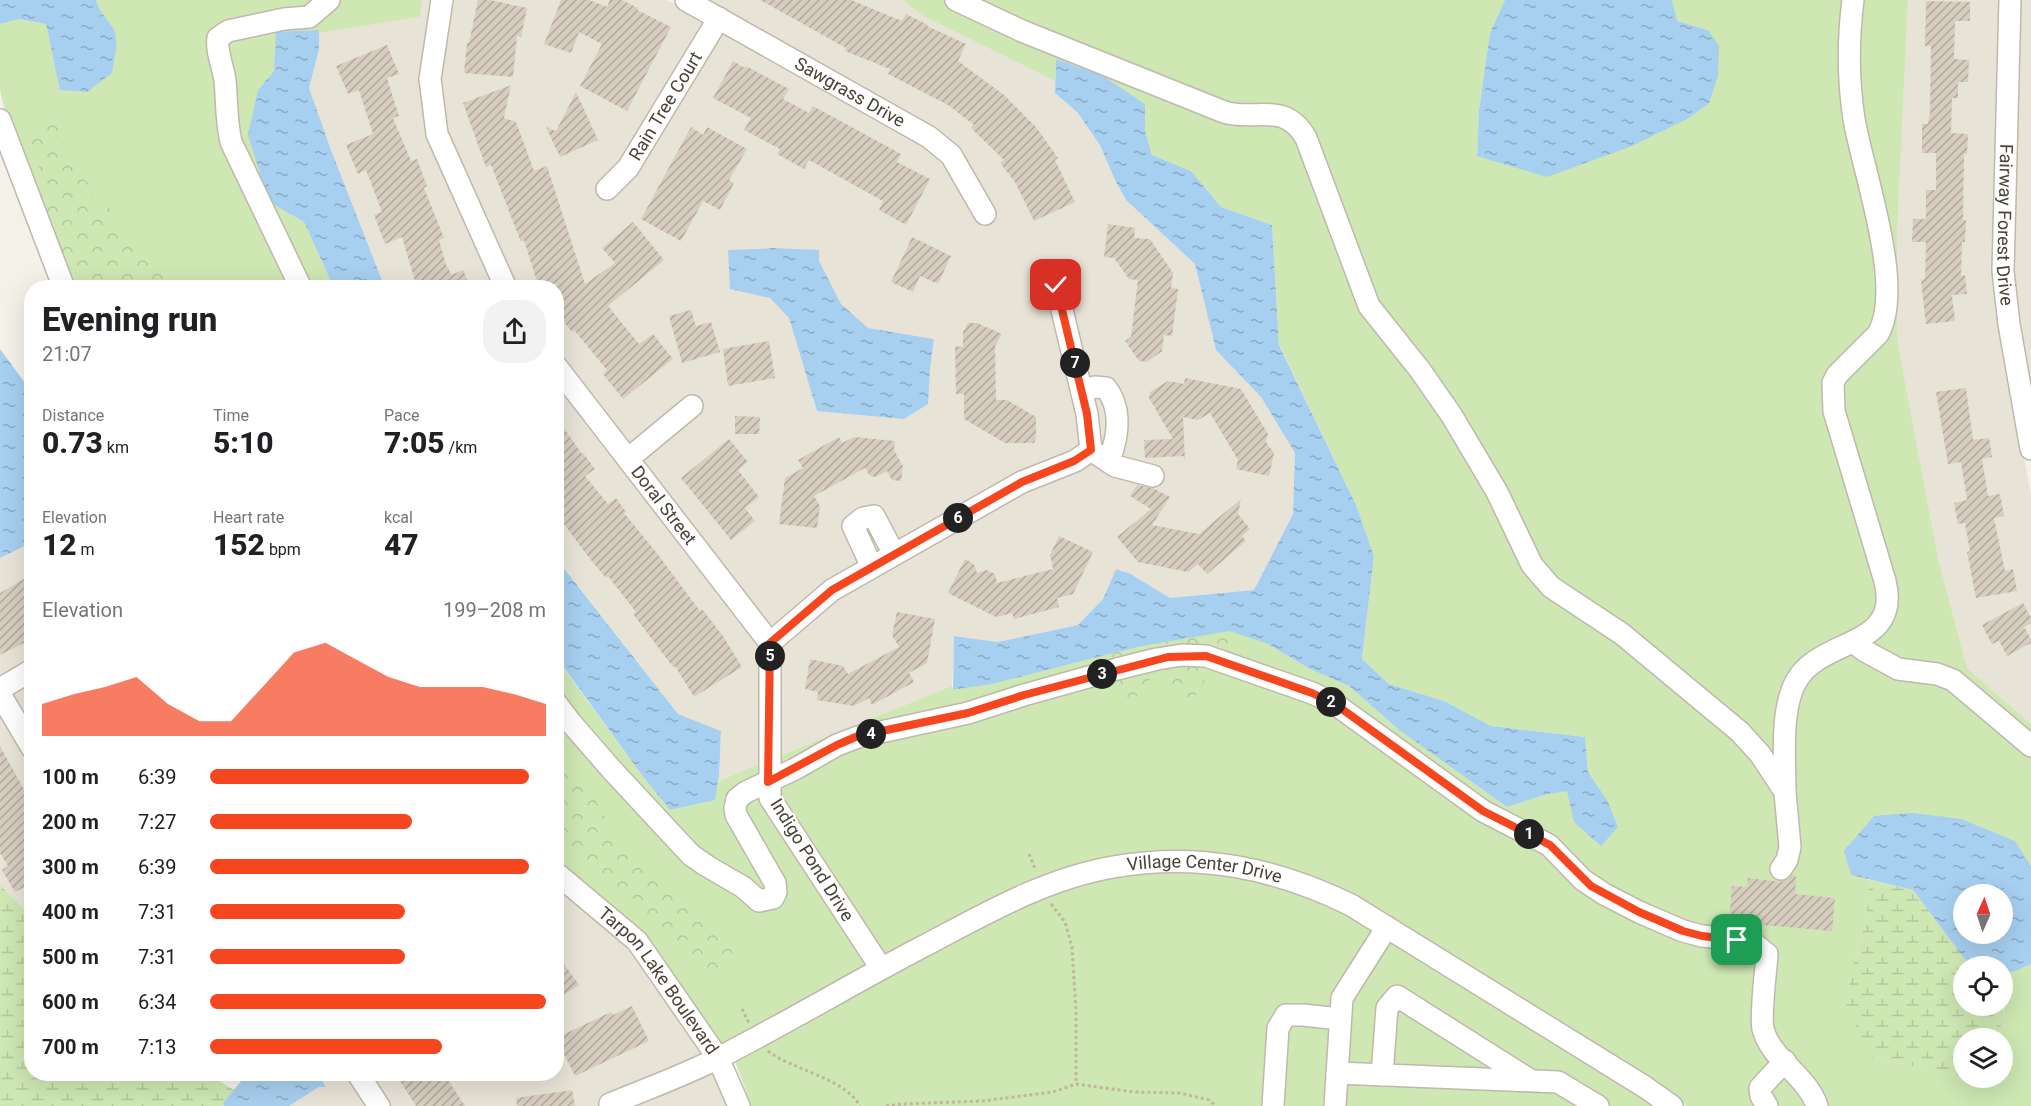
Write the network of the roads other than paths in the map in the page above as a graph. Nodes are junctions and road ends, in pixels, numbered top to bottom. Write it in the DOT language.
graph roads {
  1 [pos="329,0"];
  2 [pos="442,0"];
  3 [pos="686,0"];
  4 [pos="956,0"];
  5 [pos="1853,0"];
  6 [pos="2010,0"];
  7 [pos="719,18"];
  8 [pos="0,120"];
  9 [pos="607,189"];
  10 [pos="985,214"];
  11 [pos="61,280"];
  12 [pos="297,280"];
  13 [pos="502,280"];
  14 [pos="1056,285"];
  15 [pos="564,376"];
  16 [pos="1082,390"];
  17 [pos="692,406"];
  18 [pos="2031,449"];
  19 [pos="1100,456"];
  20 [pos="628,459"];
  21 [pos="1153,476"];
  22 [pos="894,554"];
  23 [pos="872,567"];
  24 [pos="1853,642"];
  25 [pos="770,643"];
  26 [pos="24,675"];
  27 [pos="0,689"];
  28 [pos="0,694"];
  29 [pos="564,712"];
  30 [pos="24,734"];
  31 [pos="2031,746"];
  32 [pos="768,782"];
  33 [pos="1785,792"];
  34 [pos="1781,869"];
  35 [pos="564,880"];
  36 [pos="1387,927"];
  37 [pos="881,968"];
  38 [pos="1340,1019"];
  39 [pos="718,1058"];
  40 [pos="1785,1061"];
  41 [pos="1337,1073"];
  42 [pos="1382,1075"];
  43 [pos="363,1081"];
  44 [pos="1533,1081"];
  45 [pos="379,1106"];
  46 [pos="610,1106"];
  47 [pos="739,1106"];
  48 [pos="1273,1106"];
  49 [pos="1335,1106"];
  50 [pos="1598,1106"];
  51 [pos="1672,1106"];
  52 [pos="1767,1106"];
  53 [pos="1817,1106"];
  1 -- 12 [label="street"];
  2 -- 13 [label="street"];
  3 -- 7 [label="street, Sawgrass Drive"];
  4 -- 33 [label="street"];
  5 -- 24 [label="street"];
  6 -- 18 [label="street, Fairway Forest Drive"];
  7 -- 9 [label="street, Rain Tree Court"];
  7 -- 10 [label="street, Sawgrass Drive"];
  8 -- 11 [label="street"];
  14 -- 16 [label="street"];
  15 -- 20 [label="street, Doral Street"];
  16 -- 19 [label="street"];
  16 -- 19 [label="street"];
  17 -- 20 [label="street"];
  19 -- 21 [label="street"];
  19 -- 22 [label="street"];
  20 -- 25 [label="street, Doral Street"];
  22 -- 23 [label="street"];
  22 -- 23 [label="street"];
  23 -- 25 [label="street"];
  24 -- 31 [label="street"];
  24 -- 33 [label="street"];
  25 -- 32 [label="street, Indigo Pond Drive"];
  26 -- 27 [label="street"];
  28 -- 30 [label="street"];
  29 -- 32 [label="street"];
  32 -- 37 [label="street, Indigo Pond Drive"];
  32 -- 40 [label="street"];
  33 -- 34 [label="street"];
  35 -- 39 [label="street, Tarpon Lake Boulevard"];
  36 -- 37 [label="street, Village Center Drive"];
  36 -- 38 [label="street"];
  36 -- 51 [label="street, Village Center Drive"];
  37 -- 39 [label="street, Village Center Drive"];
  38 -- 41 [label="street"];
  38 -- 48 [label="street"];
  39 -- 46 [label="street, Village Center Drive"];
  39 -- 47 [label="street, Tarpon Lake Boulevard"];
  40 -- 52 [label="street"];
  40 -- 53 [label="street"];
  41 -- 42 [label="street"];
  41 -- 49 [label="street"];
  42 -- 44 [label="street"];
  42 -- 44 [label="street"];
  43 -- 45 [label="street"];
  44 -- 50 [label="street"];
}
